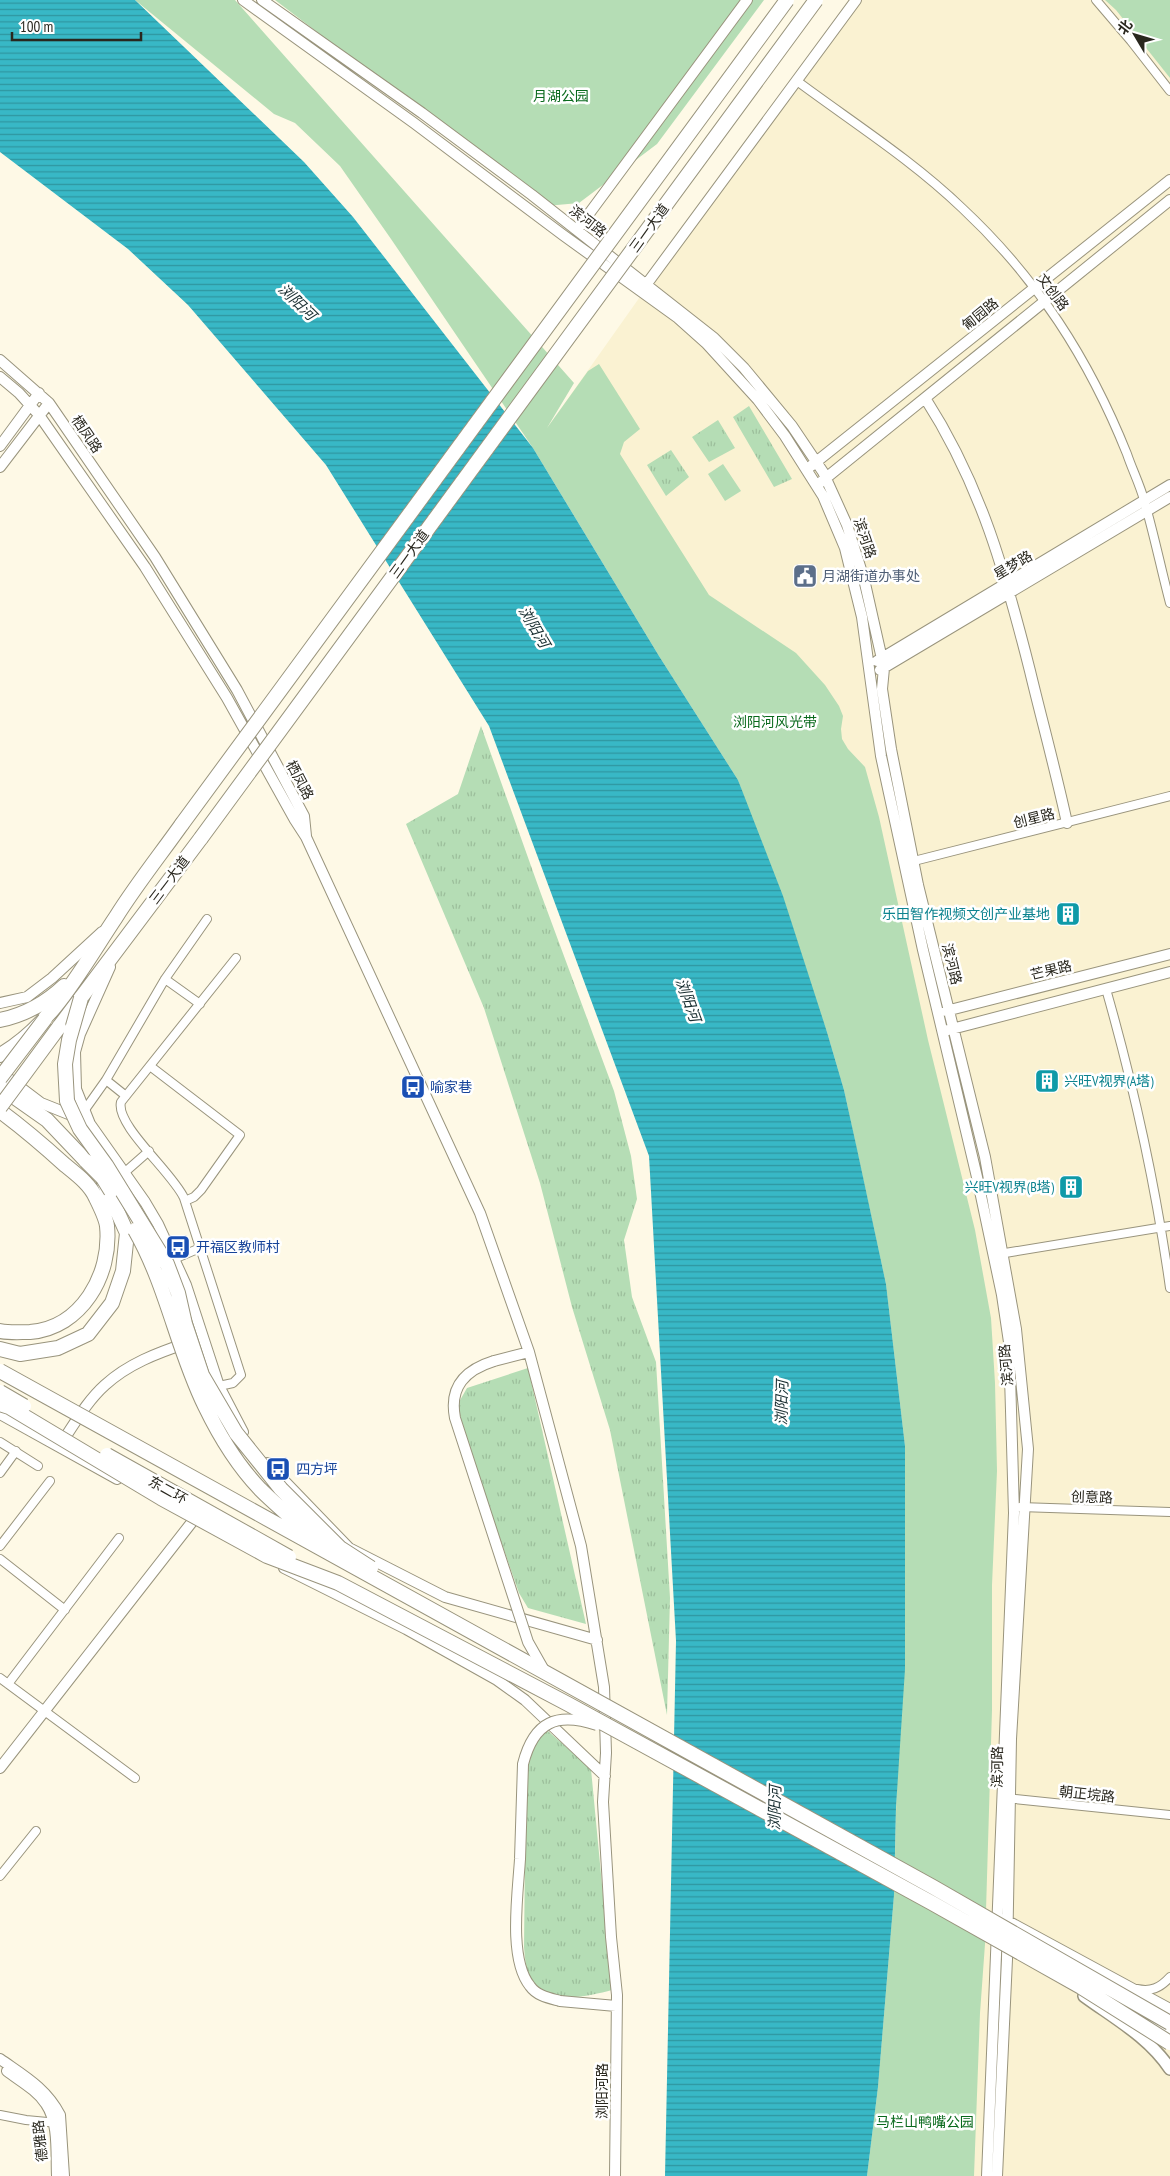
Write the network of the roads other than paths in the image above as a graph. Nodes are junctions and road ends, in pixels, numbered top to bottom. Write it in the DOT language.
graph roads {
  1 [pos="243,0"];
  2 [pos="262,0"];
  3 [pos="748,0"];
  4 [pos="787,0"];
  5 [pos="816,0"];
  6 [pos="856,0"];
  7 [pos="1096,0"];
  8 [pos="797,81"];
  9 [pos="1170,91"];
  10 [pos="1170,180"];
  11 [pos="1170,200"];
  12 [pos="577,230"];
  13 [pos="644,288"];
  14 [pos="1035,288"];
  15 [pos="1045,301"];
  16 [pos="0,360"];
  17 [pos="0,377"];
  18 [pos="39,393"];
  19 [pos="925,398"];
  20 [pos="49,403"];
  21 [pos="30,405"];
  22 [pos="39,415"];
  23 [pos="0,446"];
  24 [pos="816,462"];
  25 [pos="0,467"];
  26 [pos="806,470"];
  27 [pos="826,479"];
  28 [pos="816,486"];
  29 [pos="1170,486"];
  30 [pos="1170,497"];
  31 [pos="1145,506"];
  32 [pos="1008,589"];
  33 [pos="1170,603"];
  34 [pos="883,663"];
  35 [pos="870,671"];
  36 [pos="1170,796"];
  37 [pos="1067,823"];
  38 [pos="306,837"];
  39 [pos="909,862"];
  40 [pos="116,917"];
  41 [pos="207,918"];
  42 [pos="119,946"];
  43 [pos="93,954"];
  44 [pos="1170,954"];
  45 [pos="236,958"];
  46 [pos="1170,972"];
  47 [pos="165,979"];
  48 [pos="1106,989"];
  49 [pos="81,998"];
  50 [pos="0,1003"];
  51 [pos="200,1004"];
  52 [pos="950,1010"];
  53 [pos="938,1013"];
  54 [pos="45,1019"];
  55 [pos="0,1020"];
  56 [pos="955,1028"];
  57 [pos="942,1032"];
  58 [pos="0,1055"];
  59 [pos="150,1066"];
  60 [pos="0,1072"];
  61 [pos="0,1078"];
  62 [pos="106,1080"];
  63 [pos="0,1087"];
  64 [pos="126,1096"];
  65 [pos="0,1109"];
  66 [pos="84,1111"];
  67 [pos="90,1124"];
  68 [pos="149,1151"];
  69 [pos="124,1173"];
  70 [pos="103,1178"];
  71 [pos="185,1201"];
  72 [pos="1170,1226"];
  73 [pos="1161,1228"];
  74 [pos="200,1248"];
  75 [pos="998,1255"];
  76 [pos="174,1259"];
  77 [pos="1170,1288"];
  78 [pos="0,1331"];
  79 [pos="203,1338"];
  80 [pos="0,1349"];
  81 [pos="529,1352"];
  82 [pos="0,1371"];
  83 [pos="219,1386"];
  84 [pos="0,1392"];
  85 [pos="0,1404"];
  86 [pos="0,1414"];
  87 [pos="0,1442"];
  88 [pos="59,1446"];
  89 [pos="16,1451"];
  90 [pos="38,1466"];
  91 [pos="0,1473"];
  92 [pos="50,1481"];
  93 [pos="1019,1507"];
  94 [pos="1170,1512"];
  95 [pos="192,1522"];
  96 [pos="119,1538"];
  97 [pos="0,1546"];
  98 [pos="0,1559"];
  99 [pos="338,1559"];
  100 [pos="338,1583"];
  101 [pos="65,1610"];
  102 [pos="597,1640"];
  103 [pos="490,1643"];
  104 [pos="546,1673"];
  105 [pos="0,1678"];
  106 [pos="8,1684"];
  107 [pos="45,1712"];
  108 [pos="616,1732"];
  109 [pos="0,1768"];
  110 [pos="605,1776"];
  111 [pos="135,1778"];
  112 [pos="1006,1798"];
  113 [pos="1170,1815"];
  114 [pos="36,1831"];
  115 [pos="0,1876"];
  116 [pos="997,1915"];
  117 [pos="1008,1921"];
  118 [pos="996,1932"];
  119 [pos="1007,1938"];
  120 [pos="1059,1976"];
  121 [pos="1170,1977"];
  122 [pos="1134,1988"];
  123 [pos="616,2006"];
  124 [pos="1170,2009"];
  125 [pos="1170,2023"];
  126 [pos="1170,2032"];
  127 [pos="1170,2043"];
  128 [pos="0,2059"];
  129 [pos="0,2066"];
  130 [pos="1170,2069"];
  131 [pos="0,2115"];
  132 [pos="57,2123"];
  133 [pos="57,2176"];
  134 [pos="64,2176"];
  135 [pos="615,2176"];
  136 [pos="986,2176"];
  137 [pos="997,2176"];
  1 -- 13 [label="street, 滨河路"];
  2 -- 12 [label="street, 滨河路"];
  3 -- 12 [label="street"];
  4 -- 40 [label="highway, 三一大道, bridge"];
  5 -- 42 [label="highway, 三一大道, bridge"];
  6 -- 8 [label="street"];
  7 -- 9 [label="street"];
  8 -- 13 [label="street"];
  8 -- 14 [label="street, 文创路"];
  10 -- 14 [label="street, 匍园路"];
  11 -- 15 [label="street"];
  12 -- 13 [label="street, 滨河路"];
  13 -- 24 [label="street, 滨河路"];
  13 -- 26 [label="street, 滨河路"];
  14 -- 15 [label="street, 文创路"];
  14 -- 24 [label="street, 匍园路"];
  15 -- 19 [label="street"];
  15 -- 31 [label="street, 文创路"];
  16 -- 18 [label="street, 栖凤路"];
  17 -- 21 [label="street, 栖凤路"];
  18 -- 20 [label="street, 栖凤路"];
  18 -- 21 [label="street"];
  19 -- 27 [label="street"];
  19 -- 32 [label="street"];
  20 -- 22 [label="street"];
  20 -- 38 [label="street, 栖凤路"];
  21 -- 22 [label="street, 栖凤路"];
  21 -- 23 [label="street"];
  22 -- 25 [label="street"];
  22 -- 38 [label="street, 栖凤路"];
  24 -- 26 [label="street, 匍园路"];
  24 -- 27 [label="street, 滨河路"];
  26 -- 28 [label="street, 滨河路"];
  27 -- 28 [label="street"];
  27 -- 34 [label="street, 滨河路"];
  28 -- 35 [label="street, 滨河路"];
  29 -- 31 [label="street, 星梦路"];
  30 -- 31 [label="street, 星梦路"];
  31 -- 32 [label="street, 星梦路"];
  31 -- 33 [label="street, 文创路"];
  32 -- 34 [label="street, 星梦路"];
  32 -- 37 [label="street"];
  34 -- 35 [label="street, 星梦路"];
  34 -- 39 [label="street, 滨河路"];
  35 -- 39 [label="street, 滨河路"];
  36 -- 37 [label="street, 创星路"];
  37 -- 39 [label="street, 创星路"];
  38 -- 81 [label="street, 浏阳河路"];
  39 -- 52 [label="street, 滨河路"];
  39 -- 53 [label="street, 滨河路"];
  40 -- 43 [label="highway, 三一大道"];
  40 -- 50 [label="street"];
  41 -- 47 [label="street"];
  42 -- 49 [label="highway, 三一大道"];
  42 -- 66 [label="street"];
  43 -- 54 [label="highway, 三一大道"];
  43 -- 55 [label="highway"];
  44 -- 52 [label="street, 芒果路"];
  45 -- 51 [label="street"];
  46 -- 48 [label="street"];
  47 -- 51 [label="street"];
  47 -- 62 [label="street"];
  48 -- 56 [label="street"];
  48 -- 73 [label="street"];
  49 -- 65 [label="highway, 三一大道, bridge"];
  49 -- 103 [label="highway, bridge"];
  51 -- 59 [label="street"];
  52 -- 53 [label="street, 芒果路"];
  52 -- 56 [label="street, 滨河路"];
  53 -- 57 [label="street, 滨河路"];
  54 -- 58 [label="highway, bridge"];
  54 -- 61 [label="highway, 三一大道, bridge"];
  56 -- 57 [label="street"];
  56 -- 75 [label="street, 滨河路"];
  57 -- 75 [label="street, 滨河路"];
  59 -- 64 [label="street"];
  59 -- 71 [label="street"];
  60 -- 67 [label="street"];
  62 -- 64 [label="street"];
  62 -- 66 [label="street"];
  63 -- 70 [label="highway, bridge"];
  64 -- 68 [label="street"];
  65 -- 78 [label="highway"];
  66 -- 67 [label="street"];
  67 -- 69 [label="street"];
  68 -- 69 [label="street"];
  68 -- 71 [label="street"];
  69 -- 76 [label="street"];
  70 -- 80 [label="highway, bridge"];
  70 -- 99 [label="highway, bridge"];
  71 -- 74 [label="street"];
  72 -- 73 [label="street"];
  73 -- 75 [label="street"];
  73 -- 77 [label="street"];
  74 -- 76 [label="street"];
  74 -- 83 [label="street"];
  75 -- 93 [label="street, 滨河路"];
  75 -- 93 [label="street, 滨河路"];
  76 -- 79 [label="street"];
  79 -- 83 [label="street"];
  79 -- 88 [label="street"];
  81 -- 102 [label="street, 浏阳河路"];
  81 -- 104 [label="street, bridge"];
  82 -- 99 [label="highway, bridge"];
  83 -- 102 [label="street"];
  84 -- 100 [label="highway, 东二环, bridge"];
  85 -- 100 [label="highway, bridge"];
  86 -- 88 [label="street"];
  87 -- 89 [label="street"];
  88 -- 95 [label="street"];
  89 -- 90 [label="street"];
  89 -- 91 [label="street"];
  92 -- 97 [label="street"];
  93 -- 94 [label="street, 创意路"];
  93 -- 112 [label="street, 滨河路"];
  95 -- 107 [label="street"];
  95 -- 110 [label="street"];
  96 -- 101 [label="street"];
  98 -- 101 [label="street"];
  99 -- 103 [label="highway, bridge"];
  100 -- 108 [label="highway, bridge"];
  101 -- 106 [label="street"];
  102 -- 110 [label="street, 浏阳河路"];
  103 -- 104 [label="highway, bridge"];
  104 -- 125 [label="highway, bridge"];
  105 -- 106 [label="street"];
  106 -- 107 [label="street"];
  107 -- 109 [label="street"];
  107 -- 111 [label="street"];
  108 -- 120 [label="highway, bridge"];
  108 -- 123 [label="street, bridge"];
  110 -- 123 [label="street, 浏阳河路"];
  112 -- 113 [label="street, 朝正垸路"];
  112 -- 116 [label="street, 滨河路"];
  112 -- 117 [label="street, 滨河路"];
  114 -- 115 [label="street"];
  116 -- 117 [label="street"];
  116 -- 118 [label="street, 滨河路"];
  117 -- 119 [label="street, 滨河路"];
  117 -- 122 [label="street"];
  118 -- 119 [label="street"];
  118 -- 136 [label="street, 滨河路"];
  119 -- 126 [label="street"];
  119 -- 137 [label="street, 滨河路"];
  120 -- 127 [label="highway, bridge"];
  120 -- 130 [label="main road"];
  121 -- 122 [label="street"];
  122 -- 124 [label="street"];
  123 -- 135 [label="street, 浏阳河路"];
  128 -- 132 [label="street"];
  129 -- 132 [label="street, 德雅路"];
  131 -- 132 [label="street"];
  132 -- 133 [label="street, 德雅路"];
  132 -- 134 [label="street"];
}
